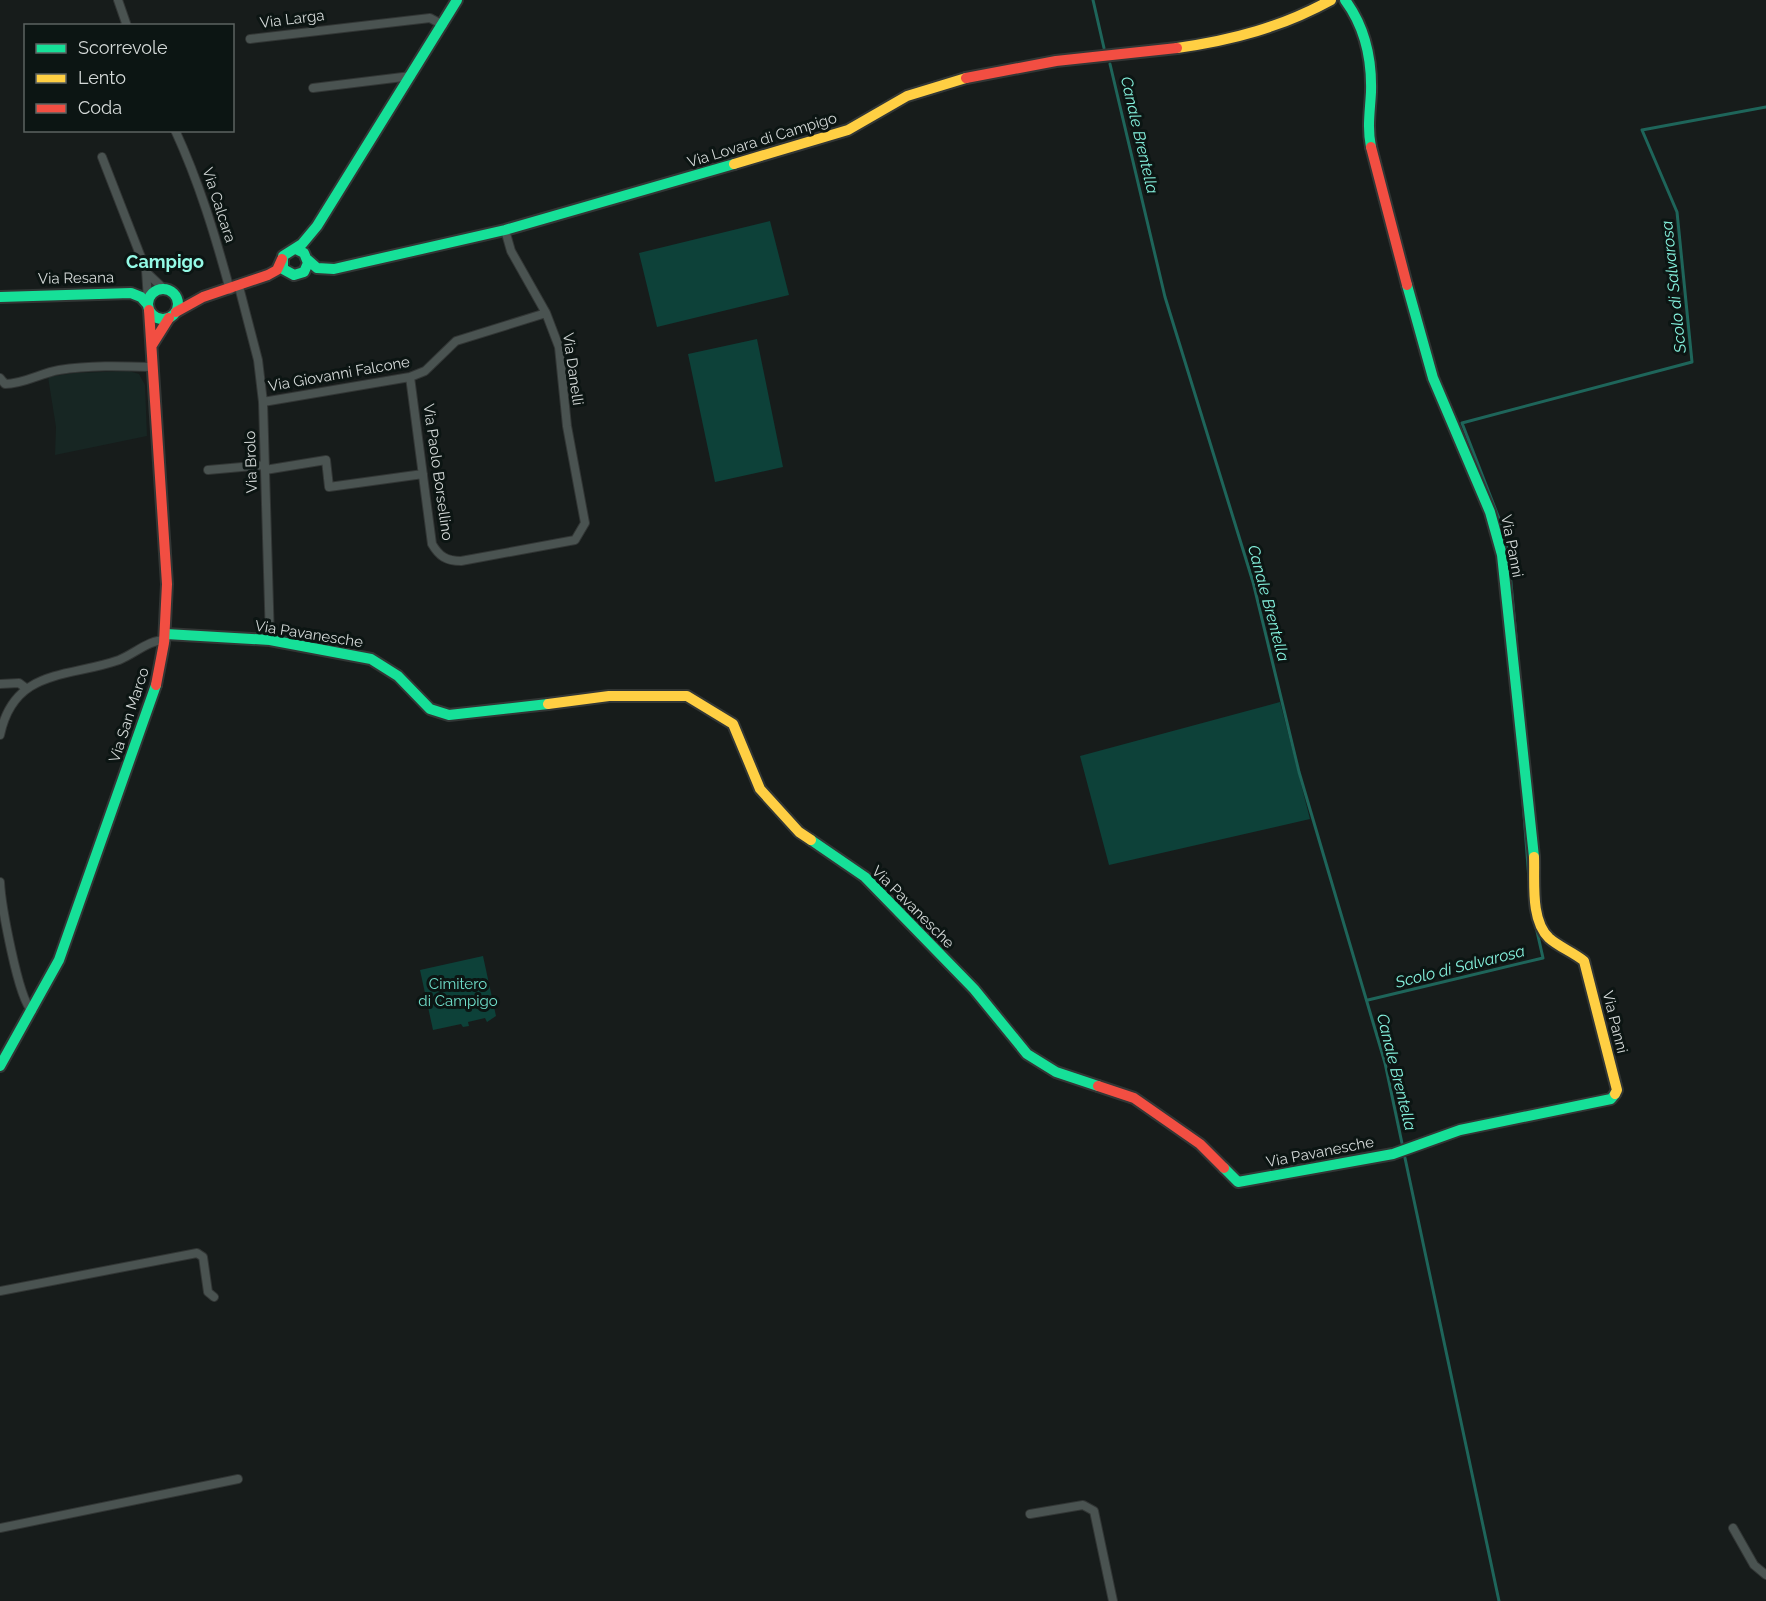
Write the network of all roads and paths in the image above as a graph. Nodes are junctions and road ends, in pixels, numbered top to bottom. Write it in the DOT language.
graph roads {
  1 [pos="118,0"];
  2 [pos="457,0"];
  3 [pos="1331,0"];
  4 [pos="1345,0"];
  5 [pos="126,24"];
  6 [pos="443,25"];
  7 [pos="250,39"];
  8 [pos="411,76"];
  9 [pos="313,88"];
  10 [pos="176,132"];
  11 [pos="102,157"];
  12 [pos="505,230"];
  13 [pos="312,232"];
  14 [pos="296,249"];
  15 [pos="307,258"];
  16 [pos="282,259"];
  17 [pos="334,269"];
  18 [pos="146,271"];
  19 [pos="297,275"];
  20 [pos="238,287"];
  21 [pos="207,296"];
  22 [pos="0,297"];
  23 [pos="156,297"];
  24 [pos="546,313"];
  25 [pos="172,315"];
  26 [pos="152,348"];
  27 [pos="152,367"];
  28 [pos="410,377"];
  29 [pos="0,378"];
  30 [pos="263,402"];
  31 [pos="265,467"];
  32 [pos="208,470"];
  33 [pos="423,474"];
  34 [pos="585,523"];
  35 [pos="166,637"];
  36 [pos="270,639"];
  37 [pos="0,684"];
  38 [pos="27,688"];
  39 [pos="0,735"];
  40 [pos="0,882"];
  41 [pos="32,1011"];
  42 [pos="0,1066"];
  43 [pos="1616,1095"];
  44 [pos="0,1291"];
  45 [pos="214,1297"];
  46 [pos="238,1479"];
  47 [pos="1030,1514"];
  48 [pos="0,1528"];
  49 [pos="1733,1528"];
  50 [pos="1766,1575"];
  51 [pos="1113,1601"];
  1 -- 5 [label="street"];
  2 -- 6 [label="street"];
  3 -- 12 [label="street, Via Lovara di Campigo"];
  4 -- 43 [label="street, Via Panni"];
  6 -- 7 [label="street, Via Larga"];
  6 -- 8 [label="street"];
  8 -- 9 [label="street"];
  8 -- 13 [label="street"];
  10 -- 20 [label="street, Via Calcara"];
  11 -- 18 [label="street"];
  12 -- 17 [label="street, Via Lovara di Campigo"];
  12 -- 24 [label="street, Via Danelli"];
  13 -- 14 [label="street"];
  13 -- 15 [label="street"];
  14 -- 15 [label="street"];
  14 -- 16 [label="street"];
  15 -- 17 [label="street"];
  15 -- 19 [label="street"];
  16 -- 19 [label="street"];
  16 -- 20 [label="street, Via Lovara di Campigo"];
  17 -- 19 [label="street, Via Lovara di Campigo"];
  18 -- 23 [label="street"];
  18 -- 23 [label="street"];
  19 -- 20 [label="street, Via Lovara di Campigo"];
  20 -- 21 [label="street, Via Lovara di Campigo"];
  20 -- 30 [label="street, Via Brolo"];
  21 -- 23 [label="street, Via Lovara di Campigo"];
  21 -- 25 [label="street, Via Lovara di Campigo"];
  22 -- 23 [label="street, Via Resana"];
  23 -- 25 [label="street, Via Resana"];
  23 -- 25 [label="street"];
  23 -- 26 [label="street, Via San Marco"];
  24 -- 28 [label="street, Via Giovanni Falcone"];
  24 -- 34 [label="street, Via Danelli"];
  25 -- 26 [label="street, Via San Marco"];
  26 -- 27 [label="street, Via San Marco"];
  27 -- 29 [label="street"];
  27 -- 35 [label="street, Via San Marco"];
  28 -- 30 [label="street, Via Giovanni Falcone"];
  28 -- 33 [label="street, Via Paolo Borsellino"];
  30 -- 31 [label="street, Via Brolo"];
  31 -- 32 [label="street"];
  31 -- 33 [label="street"];
  31 -- 36 [label="street, Via Brolo"];
  33 -- 34 [label="street, Via Paolo Borsellino"];
  35 -- 36 [label="street, Via Pavanesche"];
  35 -- 38 [label="street"];
  35 -- 41 [label="street, Via San Marco"];
  36 -- 43 [label="street, Via Pavanesche"];
  37 -- 38 [label="street"];
  38 -- 39 [label="street"];
  40 -- 41 [label="street"];
  41 -- 42 [label="street, Via San Marco"];
  44 -- 45 [label="street"];
  46 -- 48 [label="street"];
  47 -- 51 [label="street"];
  49 -- 50 [label="street"];
}
